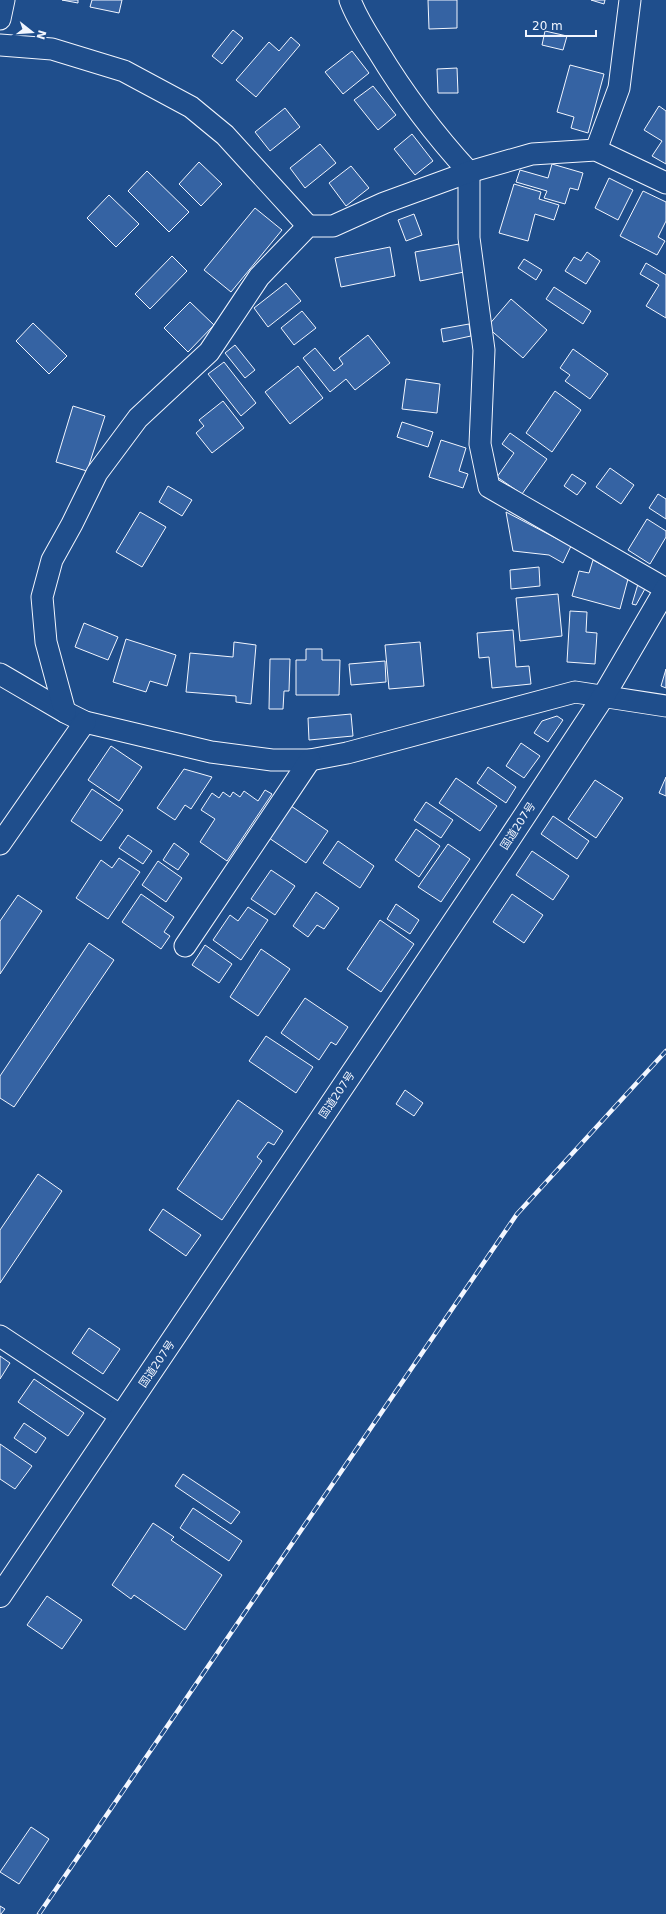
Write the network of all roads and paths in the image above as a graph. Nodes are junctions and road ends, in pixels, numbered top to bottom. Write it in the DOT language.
graph roads {
  1 [pos="4,0"];
  2 [pos="350,0"];
  3 [pos="630,0"];
  4 [pos="0,18"];
  5 [pos="0,45"];
  6 [pos="596,150"];
  7 [pos="469,172"];
  8 [pos="666,183"];
  9 [pos="308,226"];
  10 [pos="666,589"];
  11 [pos="0,674"];
  12 [pos="602,697"];
  13 [pos="666,706"];
  14 [pos="65,712"];
  15 [pos="85,722"];
  16 [pos="310,760"];
  17 [pos="0,844"];
  18 [pos="185,946"];
  19 [pos="0,1336"];
  20 [pos="121,1416"];
  21 [pos="0,1596"];
  1 -- 4 [label="street"];
  2 -- 7 [label="street"];
  3 -- 6 [label="street"];
  5 -- 9 [label="street"];
  6 -- 7 [label="street"];
  6 -- 8 [label="street"];
  7 -- 9 [label="street"];
  7 -- 10 [label="street"];
  9 -- 14 [label="street"];
  10 -- 12 [label="highway, 国道207号"];
  11 -- 14 [label="street"];
  12 -- 13 [label="street"];
  12 -- 16 [label="street"];
  12 -- 20 [label="highway, 国道207号"];
  14 -- 15 [label="street"];
  15 -- 16 [label="street"];
  15 -- 17 [label="street"];
  16 -- 18 [label="street"];
  19 -- 20 [label="street"];
  20 -- 21 [label="highway, 国道207号"];
}
